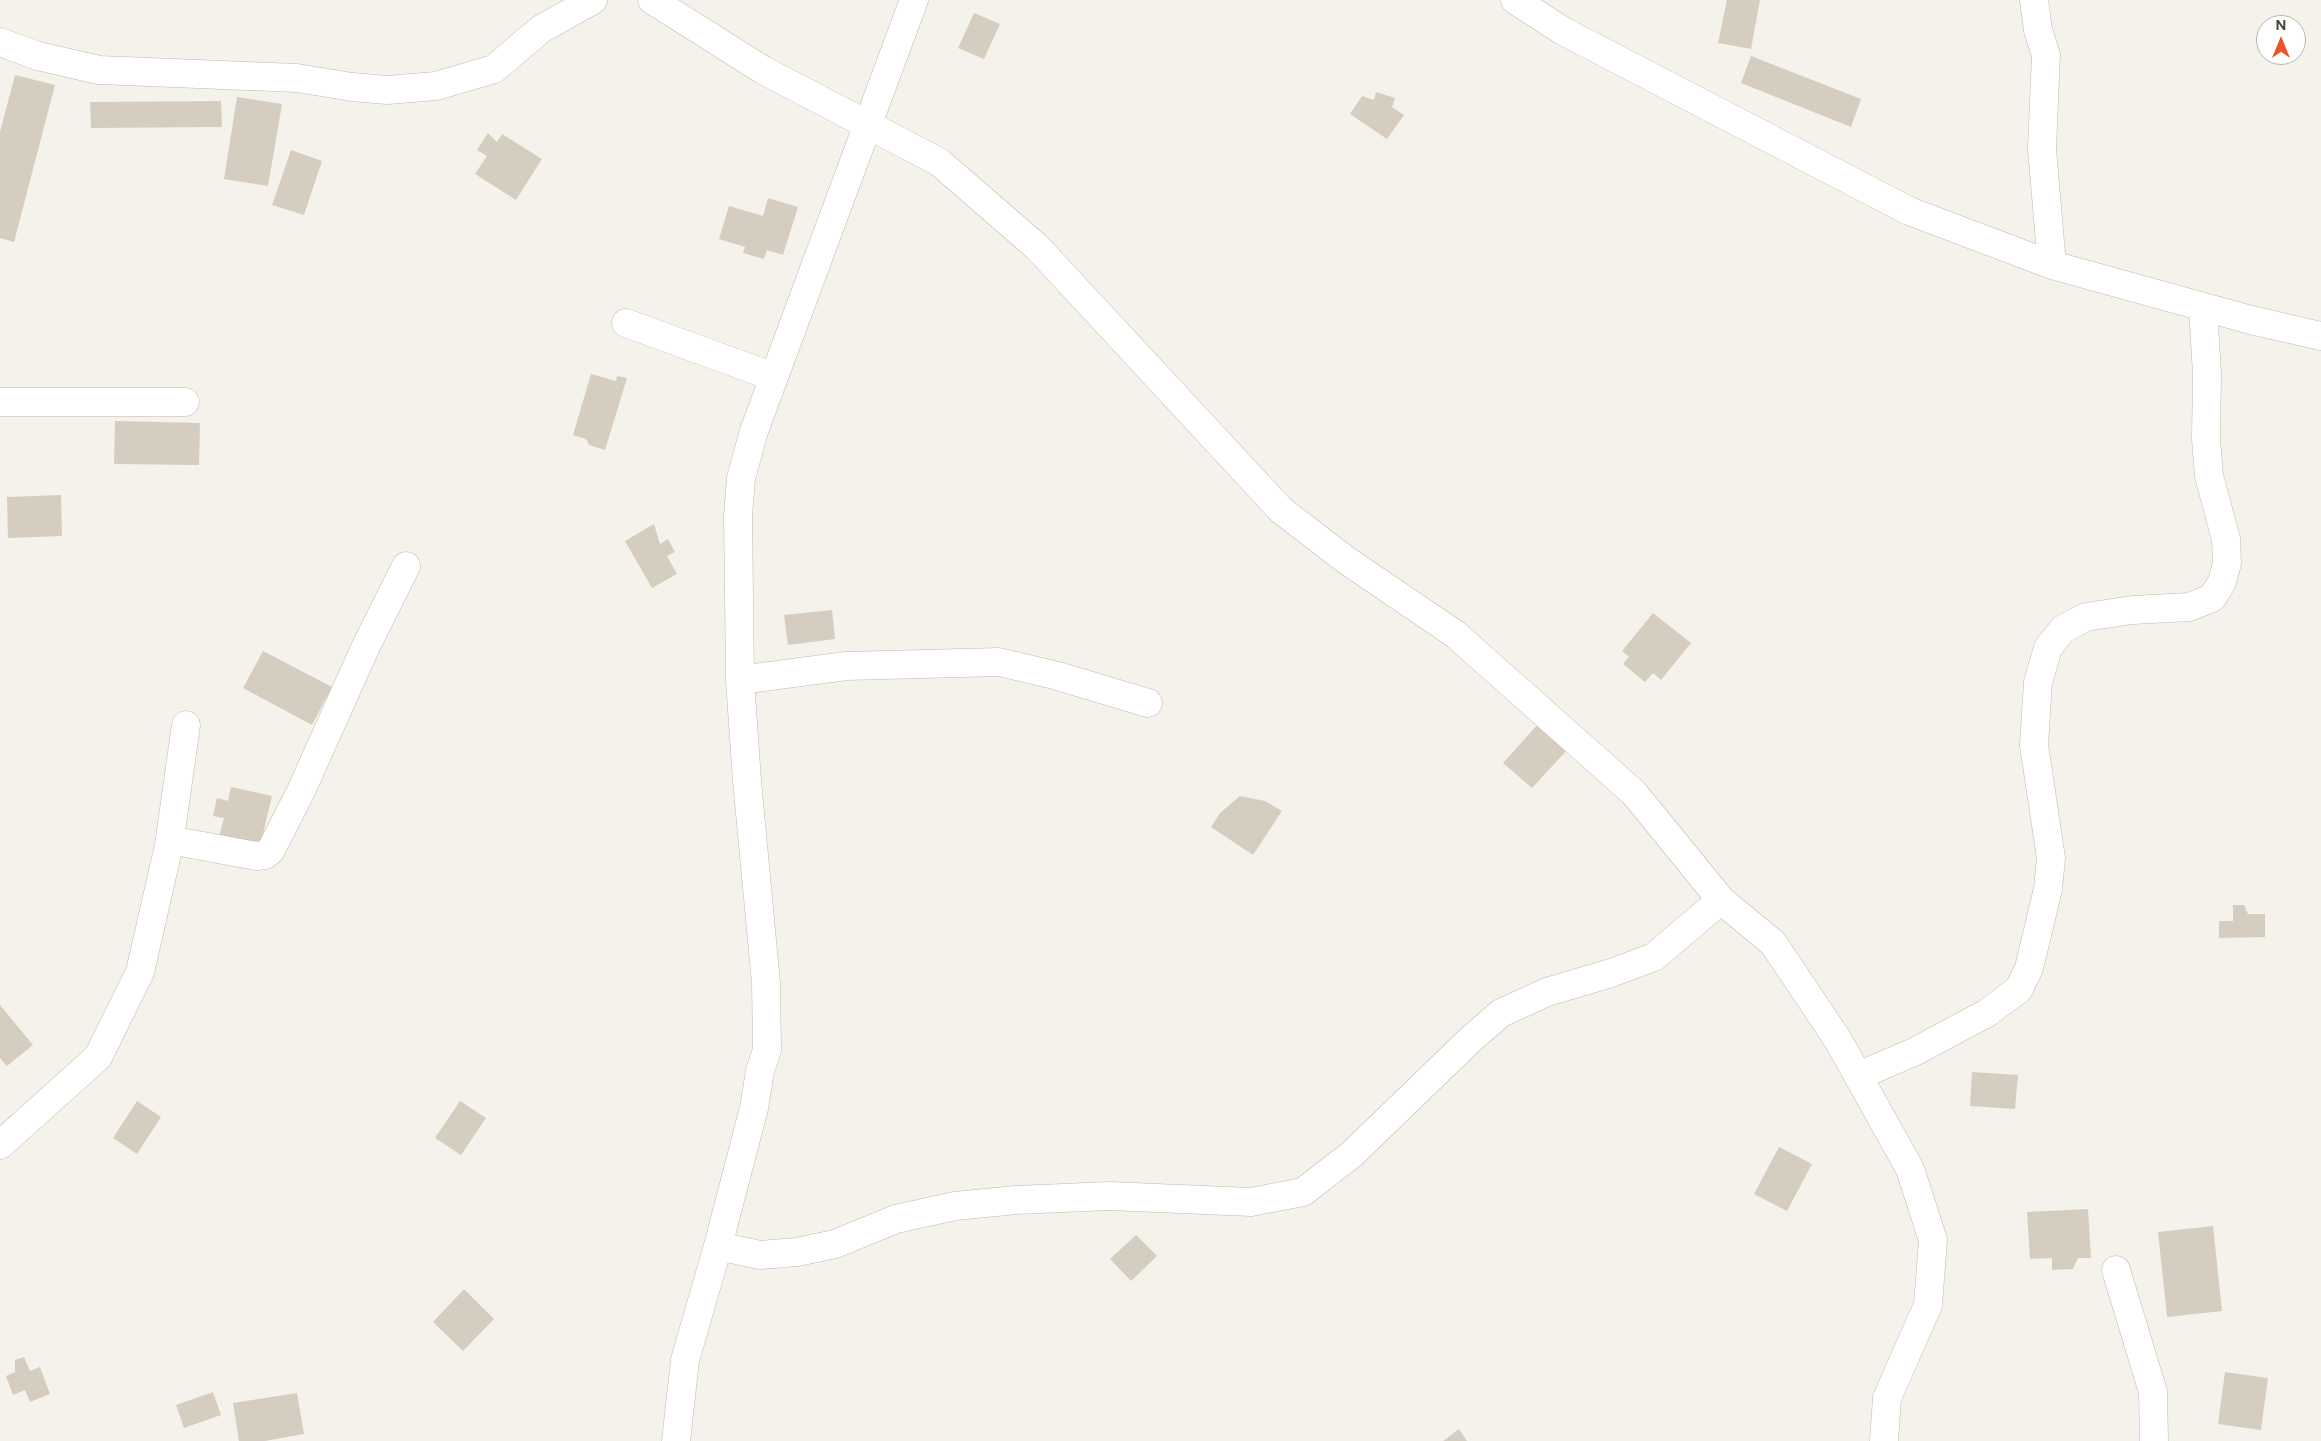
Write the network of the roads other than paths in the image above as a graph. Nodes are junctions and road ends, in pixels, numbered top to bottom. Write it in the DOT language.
graph roads {
  1 [pos="592,0"];
  2 [pos="652,0"];
  3 [pos="914,0"];
  4 [pos="1515,0"];
  5 [pos="2034,0"];
  6 [pos="0,42"];
  7 [pos="867,123"];
  8 [pos="2052,265"];
  9 [pos="2203,307"];
  10 [pos="626,323"];
  11 [pos="2321,336"];
  12 [pos="774,377"];
  13 [pos="0,402"];
  14 [pos="185,402"];
  15 [pos="406,566"];
  16 [pos="740,680"];
  17 [pos="1148,703"];
  18 [pos="186,725"];
  19 [pos="170,840"];
  20 [pos="1721,900"];
  21 [pos="1858,1076"];
  22 [pos="0,1145"];
  23 [pos="718,1246"];
  24 [pos="2116,1270"];
  25 [pos="676,1441"];
  26 [pos="1884,1441"];
  27 [pos="2154,1441"];
  1 -- 6 [label="street"];
  2 -- 7 [label="street"];
  3 -- 7 [label="street"];
  4 -- 8 [label="street"];
  5 -- 8 [label="street"];
  7 -- 12 [label="street"];
  7 -- 20 [label="street"];
  8 -- 9 [label="street"];
  9 -- 11 [label="street"];
  9 -- 21 [label="street"];
  10 -- 12 [label="street"];
  12 -- 16 [label="street"];
  13 -- 14 [label="street"];
  15 -- 19 [label="street"];
  16 -- 17 [label="street"];
  16 -- 23 [label="street"];
  18 -- 19 [label="street"];
  19 -- 22 [label="street"];
  20 -- 21 [label="street"];
  20 -- 23 [label="street"];
  21 -- 26 [label="street"];
  23 -- 25 [label="street"];
  24 -- 27 [label="street"];
}
